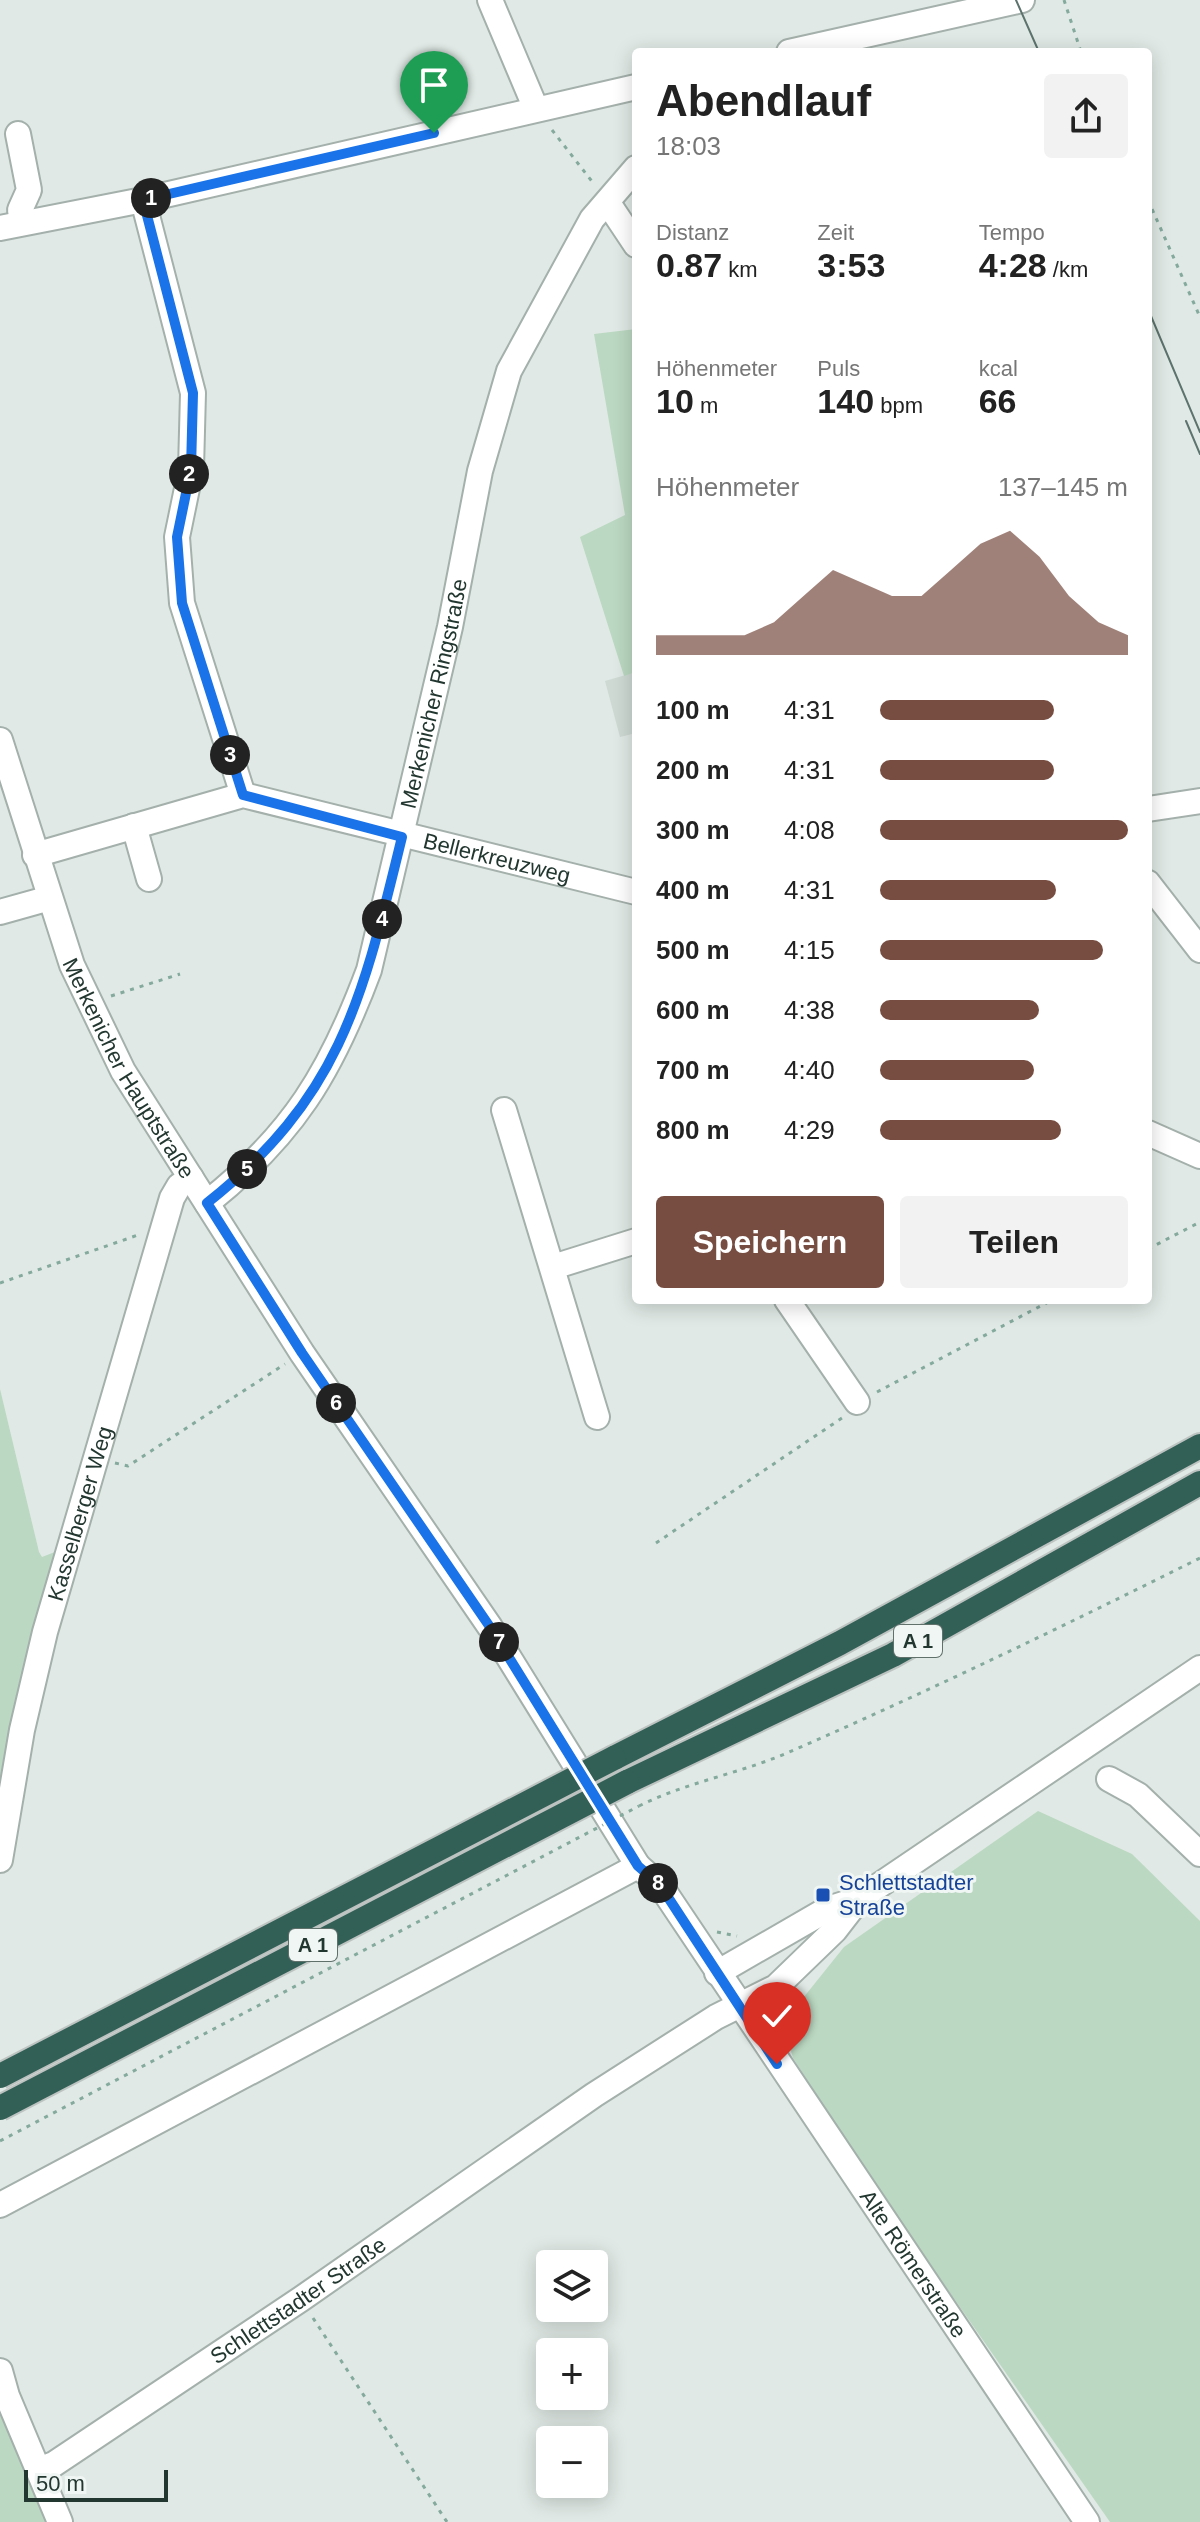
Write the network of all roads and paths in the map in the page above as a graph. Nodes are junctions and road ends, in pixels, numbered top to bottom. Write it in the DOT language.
graph roads {
  1 [pos="490,0"];
  2 [pos="1022,0"];
  3 [pos="1064,0"];
  4 [pos="807,48"];
  5 [pos="1080,48"];
  6 [pos="632,88"];
  7 [pos="536,109"];
  8 [pos="18,134"];
  9 [pos="632,173"];
  10 [pos="143,200"];
  11 [pos="608,203"];
  12 [pos="1152,209"];
  13 [pos="11,225"];
  14 [pos="632,239"];
  15 [pos="1200,317"];
  16 [pos="0,740"];
  17 [pos="243,795"];
  18 [pos="1200,801"];
  19 [pos="1152,808"];
  20 [pos="134,826"];
  21 [pos="402,837"];
  22 [pos="35,855"];
  23 [pos="149,879"];
  24 [pos="1152,888"];
  25 [pos="632,891"];
  26 [pos="50,898"];
  27 [pos="0,912"];
  28 [pos="1200,950"];
  29 [pos="180,974"];
  30 [pos="90,1003"];
  31 [pos="504,1110"];
  32 [pos="1152,1135"];
  33 [pos="1200,1156"];
  34 [pos="191,1178"];
  35 [pos="207,1203"];
  36 [pos="1200,1222"];
  37 [pos="164,1226"];
  38 [pos="632,1242"];
  39 [pos="1152,1247"];
  40 [pos="553,1267"];
  41 [pos="0,1283"];
  42 [pos="790,1304"];
  43 [pos="1044,1304"];
  44 [pos="302,1353"];
  45 [pos="857,1402"];
  46 [pos="597,1417"];
  47 [pos="1200,1431"];
  48 [pos="1200,1446"];
  49 [pos="94,1458"];
  50 [pos="1200,1483"];
  51 [pos="1116,1493"];
  52 [pos="656,1543"];
  53 [pos="1200,1558"];
  54 [pos="1200,1668"];
  55 [pos="1109,1779"];
  56 [pos="1200,1854"];
  57 [pos="0,1860"];
  58 [pos="638,1866"];
  59 [pos="859,1899"];
  60 [pos="717,1973"];
  61 [pos="739,2007"];
  62 [pos="0,2076"];
  63 [pos="0,2108"];
  64 [pos="0,2141"];
  65 [pos="0,2205"];
  66 [pos="301,2299"];
  67 [pos="0,2371"];
  68 [pos="39,2470"];
  69 [pos="60,2522"];
  70 [pos="447,2522"];
  71 [pos="1087,2522"];
  1 -- 7 [label="street"];
  2 -- 4 [label="street"];
  3 -- 5 [label="path"];
  6 -- 7 [label="street"];
  7 -- 10 [label="street"];
  7 -- 11 [label="path"];
  8 -- 13 [label="street"];
  9 -- 11 [label="street, Merkenicher Ringstraße"];
  10 -- 13 [label="street"];
  10 -- 17 [label="street"];
  11 -- 14 [label="street"];
  11 -- 21 [label="street, Merkenicher Ringstraße"];
  12 -- 15 [label="path"];
  16 -- 22 [label="street, Merkenicher Hauptstraße"];
  17 -- 20 [label="street"];
  17 -- 21 [label="street, Bellerkreuzweg"];
  18 -- 19 [label="street"];
  20 -- 22 [label="street"];
  20 -- 23 [label="street"];
  21 -- 25 [label="street, Bellerkreuzweg"];
  21 -- 35 [label="street, Merkenicher Ringstraße"];
  22 -- 26 [label="street, Merkenicher Hauptstraße"];
  24 -- 28 [label="street"];
  26 -- 27 [label="street"];
  26 -- 30 [label="street, Merkenicher Hauptstraße"];
  29 -- 30 [label="path"];
  30 -- 34 [label="street, Merkenicher Hauptstraße"];
  31 -- 40 [label="street"];
  32 -- 33 [label="street"];
  34 -- 35 [label="street, Merkenicher Hauptstraße"];
  34 -- 37 [label="street, Kasselberger Weg"];
  35 -- 44 [label="street, Merkenicher Hauptstraße"];
  36 -- 39 [label="path"];
  37 -- 41 [label="path"];
  37 -- 49 [label="street, Kasselberger Weg"];
  38 -- 40 [label="street"];
  40 -- 46 [label="street"];
  42 -- 45 [label="street"];
  43 -- 45 [label="path"];
  44 -- 49 [label="path"];
  44 -- 58 [label="street, Merkenicher Hauptstraße"];
  45 -- 52 [label="path"];
  47 -- 51 [label="highway, A 1"];
  48 -- 51 [label="highway, A 1"];
  49 -- 57 [label="street, Kasselberger Weg"];
  50 -- 63 [label="highway, A 1, bridge"];
  51 -- 62 [label="highway, A 1, bridge"];
  53 -- 64 [label="path, bridge"];
  54 -- 59 [label="street, Schlettstadter Straße"];
  55 -- 56 [label="street"];
  58 -- 60 [label="street, Merkenicher Hauptstraße"];
  58 -- 65 [label="street"];
  59 -- 60 [label="street, Schlettstadter Straße"];
  59 -- 61 [label="street, Schlettstadter Straße"];
  60 -- 61 [label="street, Merkenicher Hauptstraße"];
  61 -- 66 [label="street, Schlettstadter Straße"];
  61 -- 71 [label="street, Alte Römerstraße"];
  66 -- 68 [label="street, Schlettstadter Straße"];
  66 -- 70 [label="path"];
  67 -- 68 [label="street"];
  68 -- 69 [label="street"];
}
